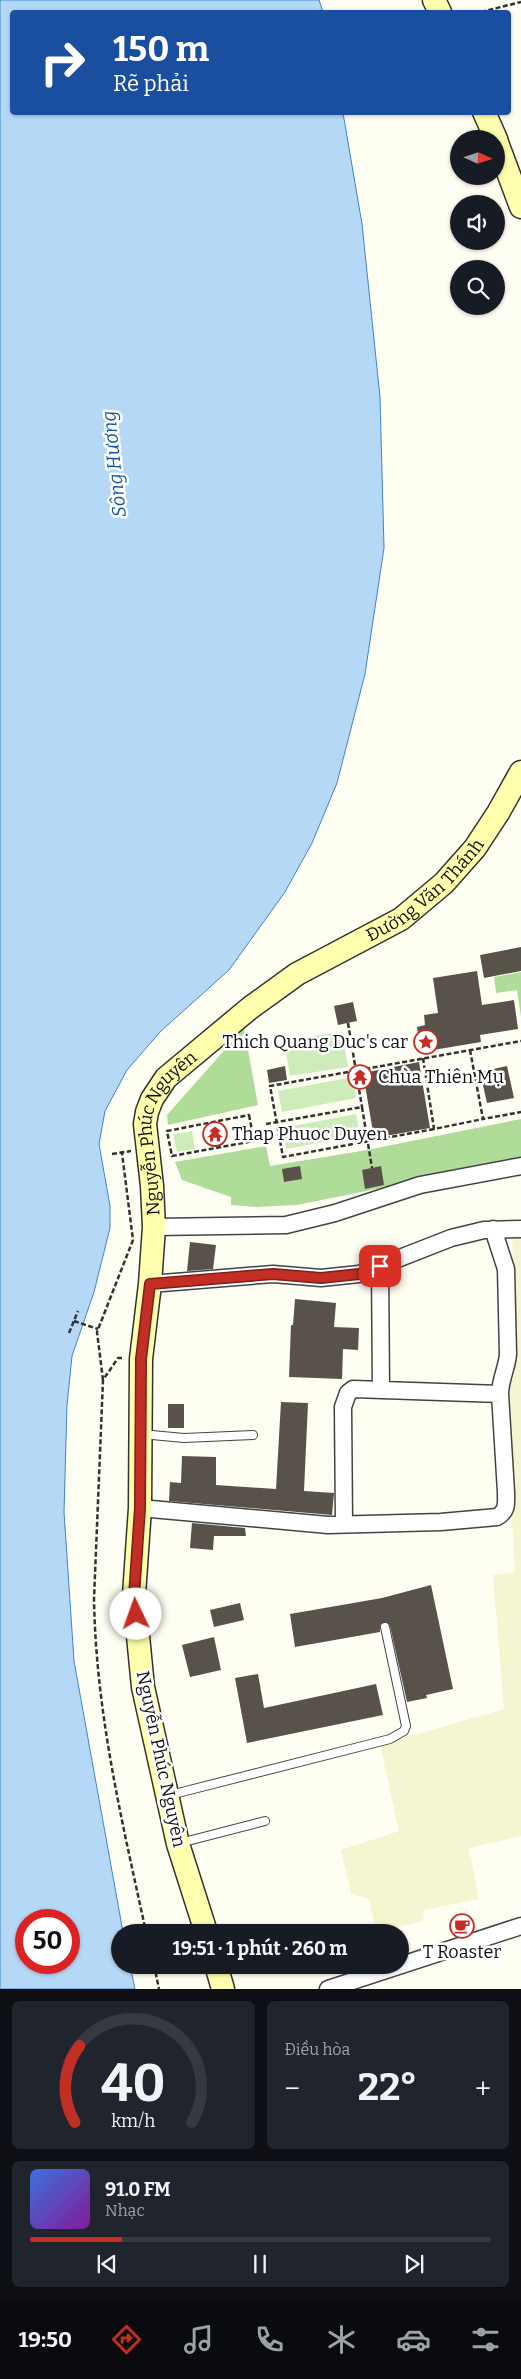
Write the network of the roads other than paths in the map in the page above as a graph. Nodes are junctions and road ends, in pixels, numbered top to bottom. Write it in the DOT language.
graph roads {
  1 [pos="485,115"];
  2 [pos="492,130"];
  3 [pos="505,163"];
  4 [pos="521,207"];
  5 [pos="521,772"];
  6 [pos="297,974"];
  7 [pos="521,1166"];
  8 [pos="154,1227"];
  9 [pos="493,1229"];
  10 [pos="521,1229"];
  11 [pos="380,1266"];
  12 [pos="150,1284"];
  13 [pos="380,1389"];
  14 [pos="500,1394"];
  15 [pos="139,1434"];
  16 [pos="253,1435"];
  17 [pos="140,1508"];
  18 [pos="344,1524"];
  19 [pos="385,1627"];
  20 [pos="168,1795"];
  21 [pos="265,1821"];
  22 [pos="178,1844"];
  23 [pos="203,1924"];
  24 [pos="521,1926"];
  25 [pos="219,1974"];
  26 [pos="223,1989"];
  27 [pos="328,1989"];
  1 -- 2 [label="main road"];
  3 -- 4 [label="main road"];
  5 -- 6 [label="main road, Đường Văn Thánh"];
  6 -- 8 [label="main road, Nguyễn Phúc Nguyên"];
  7 -- 8 [label="street"];
  8 -- 12 [label="main road, Nguyễn Phúc Nguyên"];
  9 -- 10 [label="street"];
  9 -- 11 [label="street"];
  9 -- 14 [label="street"];
  11 -- 12 [label="street"];
  11 -- 13 [label="street"];
  12 -- 15 [label="main road, Nguyễn Phúc Nguyên"];
  13 -- 14 [label="street"];
  13 -- 18 [label="street"];
  14 -- 18 [label="street"];
  15 -- 16 [label="lane"];
  15 -- 17 [label="main road, Nguyễn Phúc Nguyên"];
  17 -- 18 [label="street"];
  17 -- 20 [label="main road, Nguyễn Phúc Nguyên"];
  19 -- 20 [label="lane"];
  20 -- 22 [label="main road, Nguyễn Phúc Nguyên"];
  21 -- 22 [label="lane"];
  22 -- 23 [label="main road, Nguyễn Phúc Nguyên"];
  24 -- 27 [label="street"];
  25 -- 26 [label="main road"];
}
